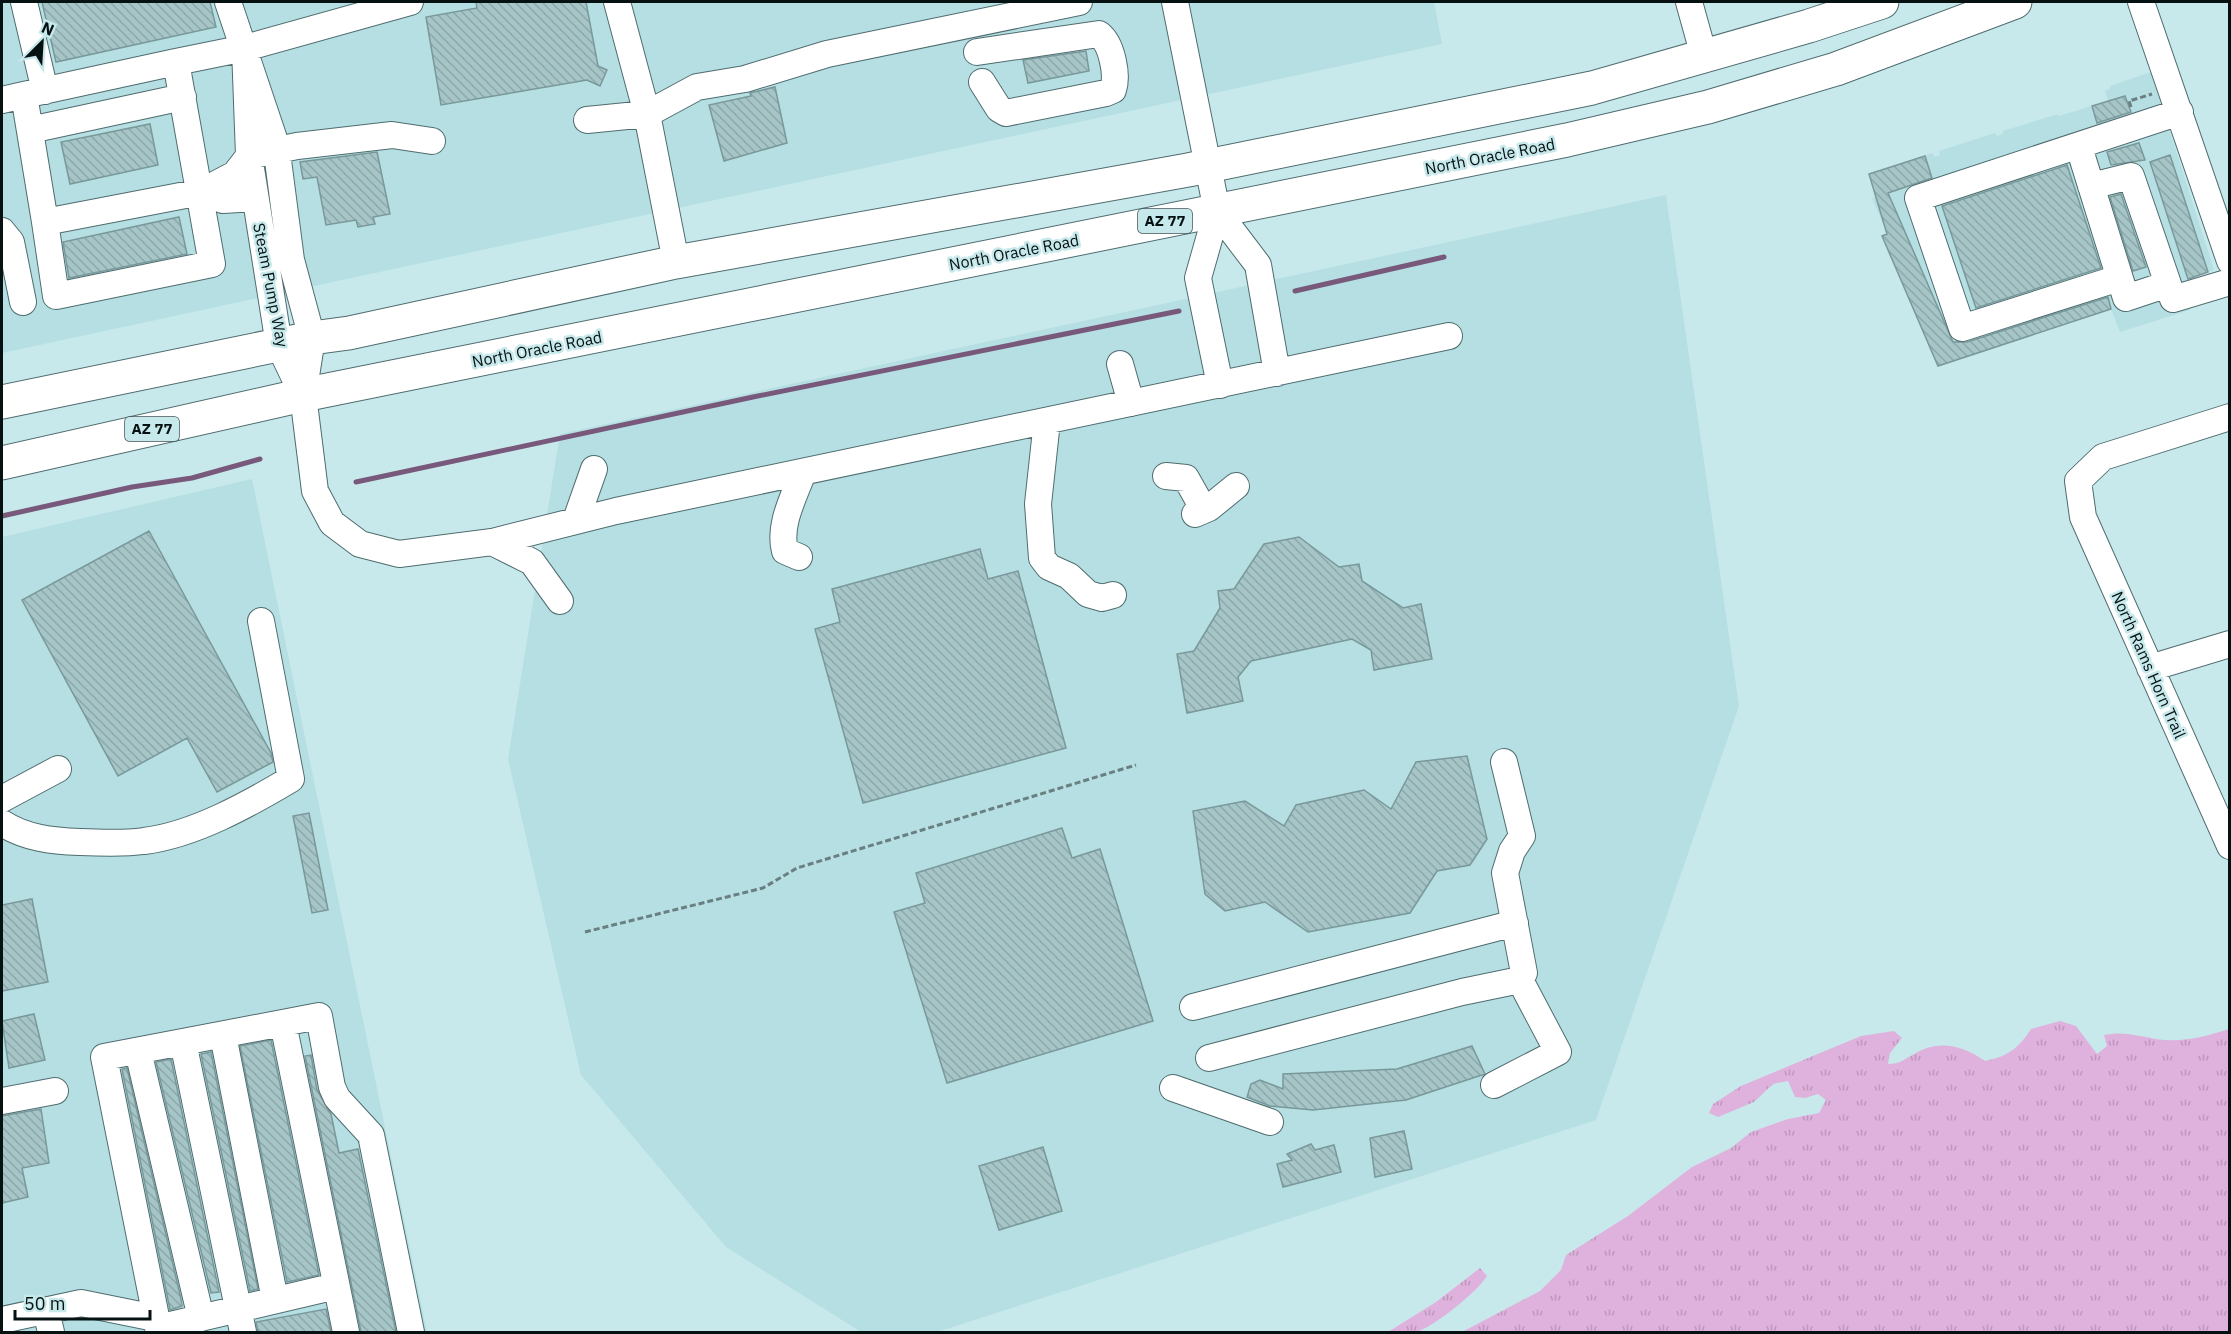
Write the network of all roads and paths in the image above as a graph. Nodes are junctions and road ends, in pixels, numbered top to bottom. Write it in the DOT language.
graph roads {
  1 [pos="24,2"];
  2 [pos="228,2"];
  3 [pos="410,2"];
  4 [pos="617,2"];
  5 [pos="1079,2"];
  6 [pos="1175,2"];
  7 [pos="1689,2"];
  8 [pos="1882,2"];
  9 [pos="2015,2"];
  10 [pos="2141,2"];
  11 [pos="244,48"];
  12 [pos="978,52"];
  13 [pos="1704,56"];
  14 [pos="176,62"];
  15 [pos="982,82"];
  16 [pos="23,95"];
  17 [pos="183,97"];
  18 [pos="2180,112"];
  19 [pos="647,114"];
  20 [pos="587,120"];
  21 [pos="30,130"];
  22 [pos="432,141"];
  23 [pos="2079,147"];
  24 [pos="276,150"];
  25 [pos="249,156"];
  26 [pos="1208,166"];
  27 [pos="2091,186"];
  28 [pos="201,192"];
  29 [pos="255,198"];
  30 [pos="1217,211"];
  31 [pos="45,222"];
  32 [pos="2,231"];
  33 [pos="2229,261"];
  34 [pos="676,262"];
  35 [pos="2119,278"];
  36 [pos="2229,282"];
  37 [pos="2168,284"];
  38 [pos="23,302"];
  39 [pos="1449,336"];
  40 [pos="312,338"];
  41 [pos="279,345"];
  42 [pos="1120,364"];
  43 [pos="1277,373"];
  44 [pos="1220,385"];
  45 [pos="303,395"];
  46 [pos="2,402"];
  47 [pos="1131,403"];
  48 [pos="2229,417"];
  49 [pos="1047,421"];
  50 [pos="2,464"];
  51 [pos="594,469"];
  52 [pos="803,472"];
  53 [pos="1166,476"];
  54 [pos="1236,486"];
  55 [pos="570,521"];
  56 [pos="492,542"];
  57 [pos="799,557"];
  58 [pos="1113,595"];
  59 [pos="560,601"];
  60 [pos="261,621"];
  61 [pos="2229,644"];
  62 [pos="2150,668"];
  63 [pos="1504,762"];
  64 [pos="1136,765"];
  65 [pos="58,769"];
  66 [pos="2,799"];
  67 [pos="2,823"];
  68 [pos="2229,846"];
  69 [pos="1515,922"];
  70 [pos="585,932"];
  71 [pos="1520,980"];
  72 [pos="1193,1007"];
  73 [pos="283,1023"];
  74 [pos="223,1035"];
  75 [pos="183,1042"];
  76 [pos="138,1051"];
  77 [pos="1209,1058"];
  78 [pos="1494,1085"];
  79 [pos="1173,1088"];
  80 [pos="55,1091"];
  81 [pos="2,1101"];
  82 [pos="1270,1122"];
  83 [pos="336,1286"];
  84 [pos="275,1300"];
  85 [pos="201,1318"];
  86 [pos="2,1320"];
  87 [pos="241,1321"];
  88 [pos="48,1322"];
  89 [pos="157,1326"];
  90 [pos="346,1332"];
  91 [pos="411,1332"];
  1 -- 16 [label="street"];
  2 -- 11 [label="street, Steam Pump Way"];
  3 -- 11 [label="street"];
  4 -- 19 [label="street"];
  5 -- 19 [label="street"];
  6 -- 26 [label="street"];
  7 -- 13 [label="street"];
  8 -- 13 [label="highway"];
  9 -- 30 [label="highway, North Oracle Road / AZ 77"];
  10 -- 18 [label="street"];
  11 -- 14 [label="street"];
  11 -- 24 [label="street, Steam Pump Way"];
  11 -- 25 [label="street, Steam Pump Way"];
  12 -- 15 [label="street"];
  13 -- 26 [label="highway"];
  14 -- 16 [label="street"];
  14 -- 17 [label="street"];
  16 -- 21 [label="street"];
  17 -- 21 [label="street"];
  17 -- 28 [label="street"];
  18 -- 23 [label="street"];
  18 -- 33 [label="street"];
  19 -- 20 [label="street"];
  19 -- 34 [label="street"];
  21 -- 31 [label="street"];
  22 -- 24 [label="street"];
  23 -- 27 [label="street"];
  23 -- 35 [label="street"];
  24 -- 25 [label="street"];
  24 -- 40 [label="street, Steam Pump Way"];
  25 -- 28 [label="street"];
  25 -- 29 [label="street, Steam Pump Way"];
  26 -- 30 [label="street"];
  26 -- 34 [label="highway"];
  27 -- 35 [label="street"];
  27 -- 37 [label="street"];
  28 -- 29 [label="street"];
  28 -- 31 [label="street"];
  28 -- 31 [label="street"];
  29 -- 41 [label="street, Steam Pump Way"];
  30 -- 43 [label="street"];
  30 -- 44 [label="street"];
  30 -- 45 [label="highway, North Oracle Road / AZ 77"];
  32 -- 38 [label="street"];
  34 -- 40 [label="highway"];
  35 -- 37 [label="street"];
  36 -- 37 [label="street"];
  39 -- 43 [label="street, Steam Pump Way"];
  40 -- 41 [label="highway"];
  40 -- 45 [label="street"];
  41 -- 45 [label="street, Steam Pump Way"];
  41 -- 46 [label="highway"];
  42 -- 47 [label="street"];
  43 -- 44 [label="street, Steam Pump Way"];
  44 -- 47 [label="street, Steam Pump Way"];
  45 -- 50 [label="highway, North Oracle Road / AZ 77"];
  45 -- 56 [label="street, Steam Pump Way"];
  47 -- 49 [label="street, Steam Pump Way"];
  48 -- 62 [label="street, North Rams Horn Trail"];
  49 -- 52 [label="street, Steam Pump Way"];
  49 -- 58 [label="street"];
  51 -- 55 [label="street"];
  52 -- 55 [label="street, Steam Pump Way"];
  52 -- 57 [label="street"];
  53 -- 54 [label="street"];
  55 -- 56 [label="street, Steam Pump Way"];
  56 -- 59 [label="street"];
  60 -- 67 [label="street"];
  61 -- 62 [label="street"];
  62 -- 68 [label="street, North Rams Horn Trail"];
  63 -- 69 [label="street"];
  64 -- 70 [label="path"];
  65 -- 66 [label="street"];
  69 -- 71 [label="street"];
  69 -- 72 [label="street"];
  71 -- 77 [label="street"];
  71 -- 78 [label="street"];
  73 -- 74 [label="street"];
  73 -- 83 [label="street"];
  73 -- 91 [label="street"];
  74 -- 75 [label="street"];
  74 -- 84 [label="street"];
  75 -- 76 [label="street"];
  75 -- 87 [label="street"];
  76 -- 85 [label="street"];
  76 -- 89 [label="street"];
  79 -- 82 [label="street"];
  80 -- 81 [label="street"];
  83 -- 84 [label="street"];
  83 -- 90 [label="street"];
  84 -- 87 [label="street"];
  85 -- 87 [label="street"];
  85 -- 89 [label="street"];
  86 -- 88 [label="street"];
  88 -- 89 [label="street"];
}
